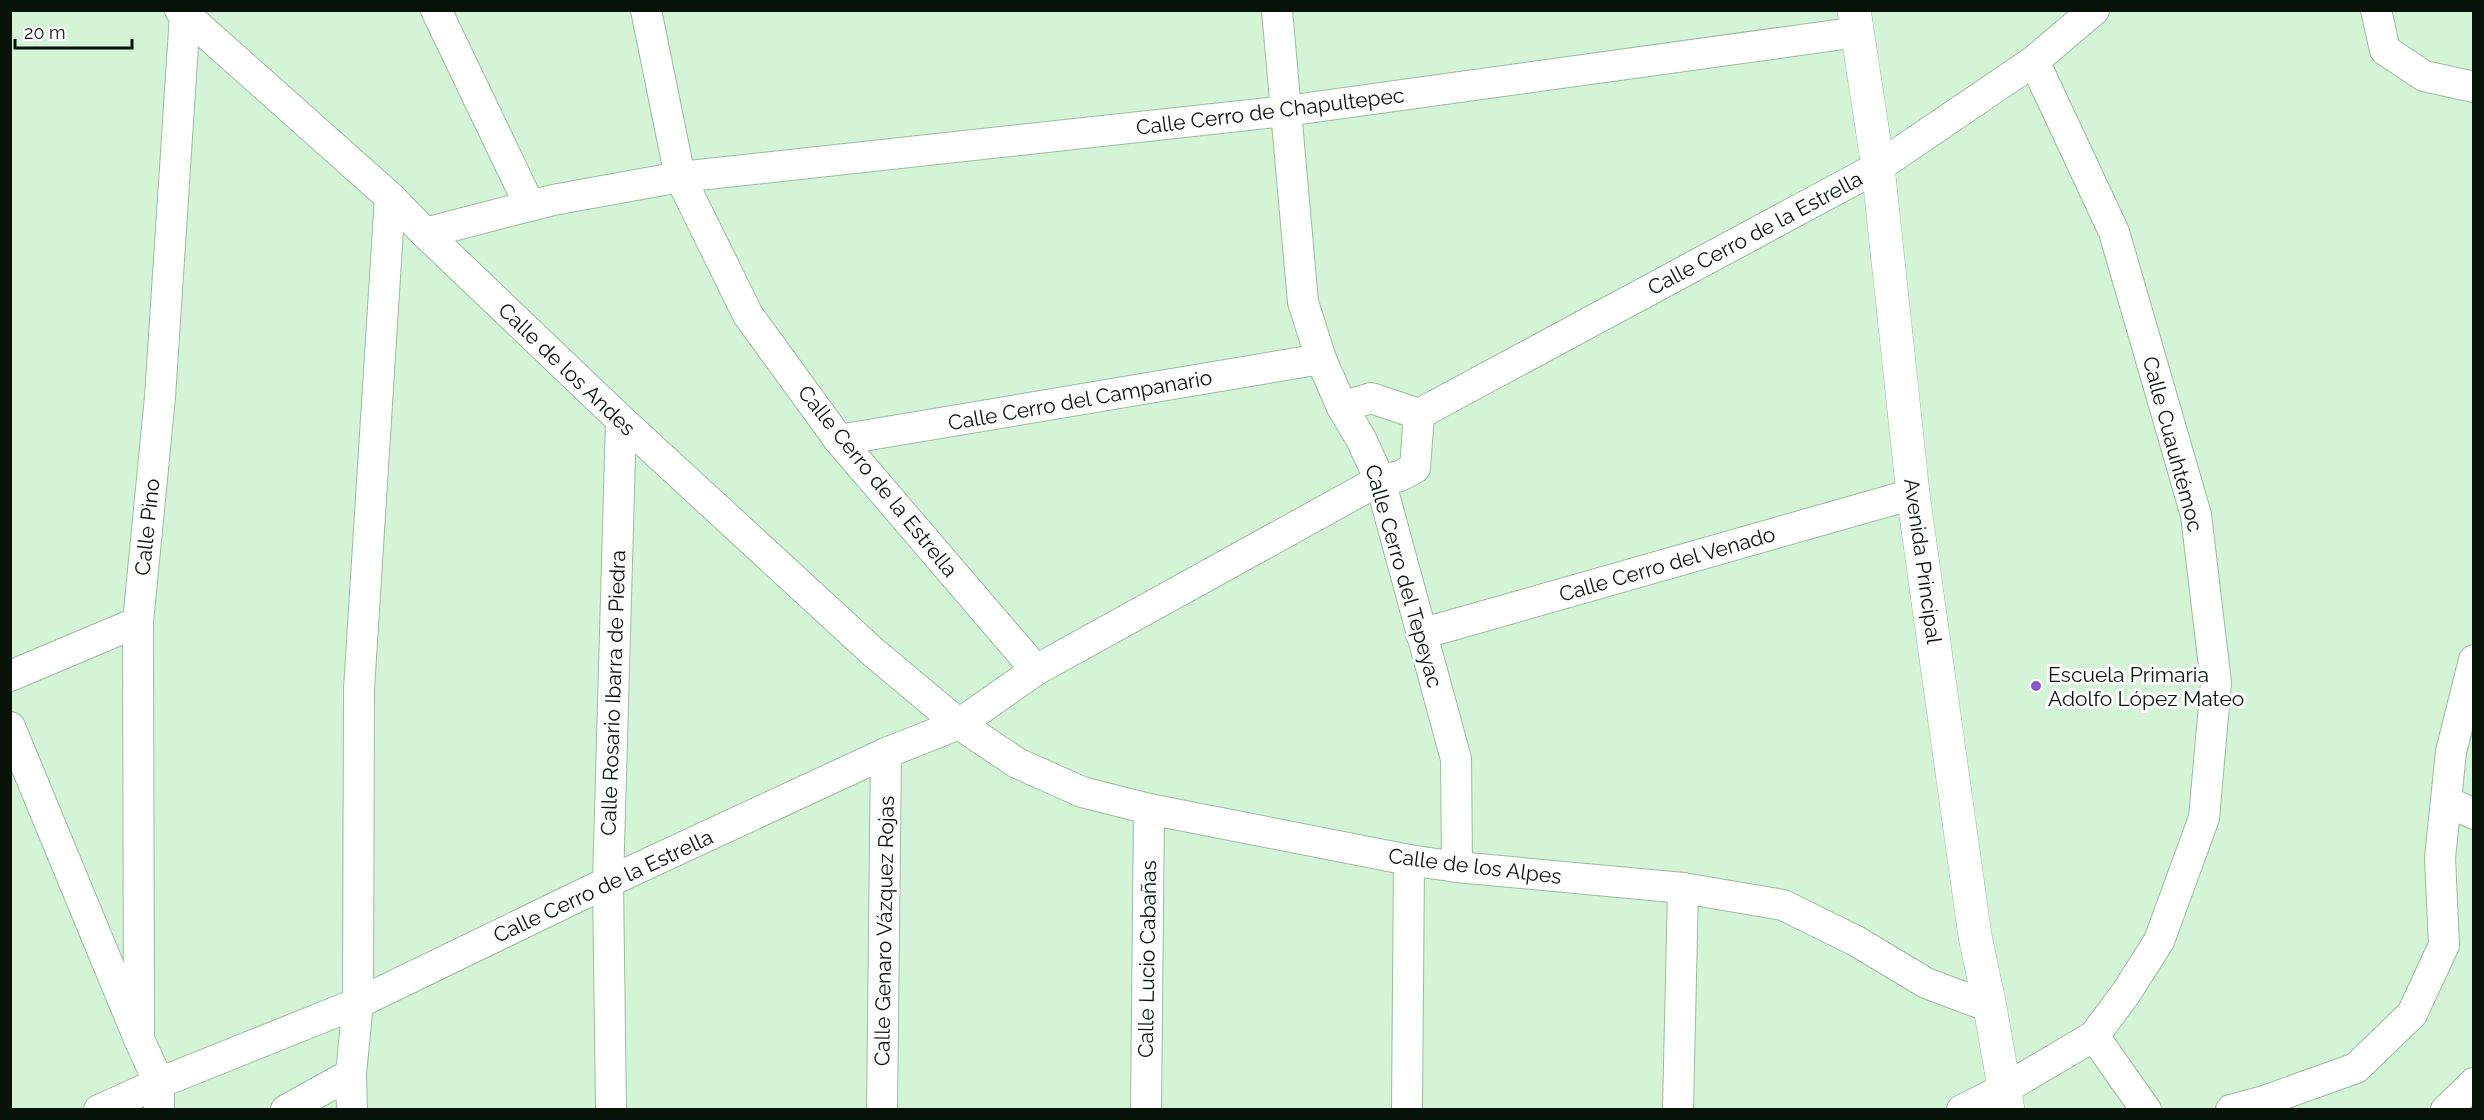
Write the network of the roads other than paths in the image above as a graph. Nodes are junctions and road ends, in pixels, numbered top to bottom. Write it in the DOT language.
graph roads {
  1 [pos="436,10"];
  2 [pos="646,10"];
  3 [pos="1277,10"];
  4 [pos="2376,10"];
  5 [pos="182,13"];
  6 [pos="2079,16"];
  7 [pos="1856,21"];
  8 [pos="2034,61"];
  9 [pos="2474,87"];
  10 [pos="1286,111"];
  11 [pos="1878,167"];
  12 [pos="680,177"];
  13 [pos="390,197"];
  14 [pos="530,206"];
  15 [pos="425,233"];
  16 [pos="1321,359"];
  17 [pos="1342,407"];
  18 [pos="1419,414"];
  19 [pos="621,420"];
  20 [pos="839,440"];
  21 [pos="1380,480"];
  22 [pos="1913,494"];
  23 [pos="138,622"];
  24 [pos="1422,634"];
  25 [pos="2474,660"];
  26 [pos="1036,670"];
  27 [pos="10,676"];
  28 [pos="959,724"];
  29 [pos="10,727"];
  30 [pos="886,753"];
  31 [pos="2446,801"];
  32 [pos="1149,809"];
  33 [pos="2474,814"];
  34 [pos="1409,860"];
  35 [pos="1457,867"];
  36 [pos="608,882"];
  37 [pos="1683,888"];
  38 [pos="358,1003"];
  39 [pos="1990,1006"];
  40 [pos="2094,1036"];
  41 [pos="139,1039"];
  42 [pos="351,1074"];
  43 [pos="2474,1083"];
  44 [pos="159,1096"];
  45 [pos="2007,1099"];
  46 [pos="99,1110"];
  47 [pos="286,1110"];
  48 [pos="352,1110"];
  49 [pos="611,1110"];
  50 [pos="882,1110"];
  51 [pos="1146,1110"];
  52 [pos="1407,1110"];
  53 [pos="1678,1110"];
  54 [pos="1962,1110"];
  55 [pos="2146,1110"];
  56 [pos="2231,1110"];
  57 [pos="2446,1110"];
  1 -- 14 [label="street"];
  2 -- 12 [label="street, Calle Cerro de la Estrella"];
  3 -- 10 [label="street, Calle Cerro del Tepeyac"];
  4 -- 9 [label="street"];
  5 -- 13 [label="street, Calle de los Andes"];
  5 -- 23 [label="street, Calle Pino"];
  6 -- 8 [label="street, Calle Cerro de la Estrella"];
  7 -- 10 [label="street, Calle Cerro de Chapultepec"];
  7 -- 11 [label="street, Avenida Principal"];
  8 -- 11 [label="street, Calle Cerro de la Estrella"];
  8 -- 40 [label="street, Calle Cuauhtémoc"];
  10 -- 12 [label="street, Calle Cerro de Chapultepec"];
  10 -- 16 [label="street, Calle Cerro del Tepeyac"];
  11 -- 18 [label="street, Calle Cerro de la Estrella"];
  11 -- 22 [label="street, Avenida Principal"];
  12 -- 14 [label="street, Calle Cerro de Chapultepec"];
  12 -- 20 [label="street, Calle Cerro de la Estrella"];
  13 -- 15 [label="street, Calle de los Andes"];
  13 -- 38 [label="street"];
  14 -- 15 [label="street, Calle Cerro de Chapultepec"];
  15 -- 19 [label="street, Calle de los Andes"];
  16 -- 17 [label="street, Calle Cerro del Tepeyac"];
  16 -- 20 [label="street, Calle Cerro del Campanario"];
  17 -- 18 [label="street"];
  17 -- 21 [label="street, Calle Cerro del Tepeyac"];
  18 -- 21 [label="street, Calle Cerro de la Estrella"];
  19 -- 28 [label="street, Calle de los Andes"];
  19 -- 36 [label="street, Calle Rosario Ibarra de Piedra"];
  20 -- 26 [label="street, Calle Cerro de la Estrella"];
  21 -- 24 [label="street, Calle Cerro del Tepeyac"];
  21 -- 26 [label="street, Calle Cerro de la Estrella"];
  22 -- 24 [label="street, Calle Cerro del Venado"];
  22 -- 39 [label="street, Avenida Principal"];
  23 -- 27 [label="street"];
  23 -- 41 [label="street, Calle Pino"];
  24 -- 35 [label="street, Calle Cerro del Tepeyac"];
  25 -- 31 [label="street"];
  26 -- 28 [label="street, Calle Cerro de la Estrella"];
  28 -- 30 [label="street, Calle Cerro de la Estrella"];
  28 -- 32 [label="street, Calle de los Alpes"];
  29 -- 41 [label="street"];
  30 -- 36 [label="street, Calle Cerro de la Estrella"];
  30 -- 50 [label="street, Calle Genaro Vázquez Rojas"];
  31 -- 33 [label="street"];
  31 -- 56 [label="street"];
  32 -- 34 [label="street, Calle de los Alpes"];
  32 -- 51 [label="street, Calle Lucio Cabañas"];
  34 -- 35 [label="street, Calle de los Alpes"];
  34 -- 52 [label="street"];
  35 -- 37 [label="street, Calle de los Alpes"];
  36 -- 38 [label="street, Calle Cerro de la Estrella"];
  36 -- 49 [label="street, Calle Rosario Ibarra de Piedra"];
  37 -- 39 [label="street, Calle de los Alpes"];
  37 -- 53 [label="street"];
  38 -- 42 [label="street"];
  38 -- 44 [label="street, Calle Cerro de la Estrella"];
  39 -- 45 [label="street, Avenida Principal"];
  40 -- 45 [label="street"];
  40 -- 55 [label="street"];
  41 -- 44 [label="street"];
  42 -- 47 [label="street"];
  42 -- 48 [label="street"];
  43 -- 57 [label="street"];
  44 -- 46 [label="street, Calle Cerro de la Estrella"];
  45 -- 54 [label="street"];
}
